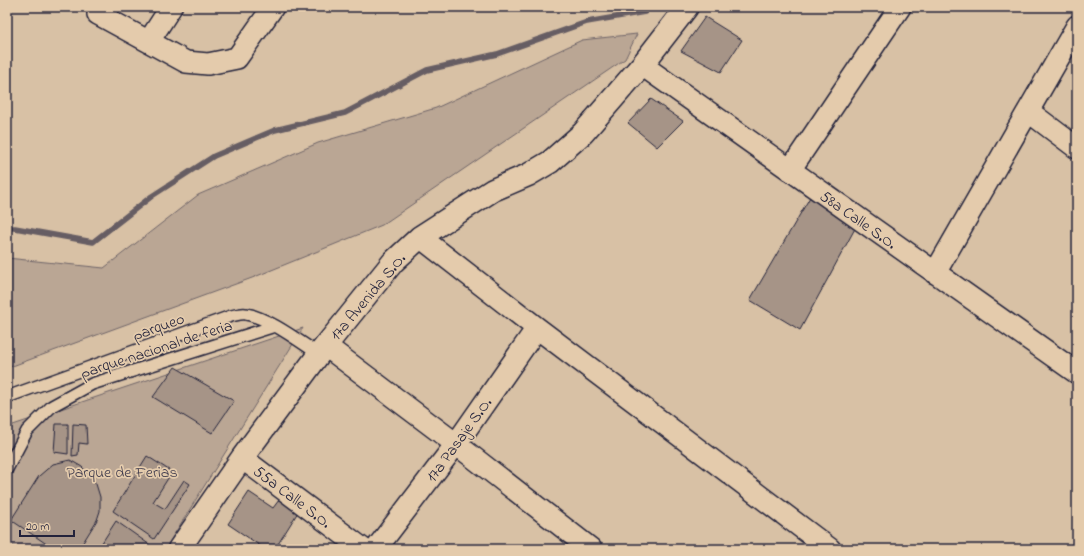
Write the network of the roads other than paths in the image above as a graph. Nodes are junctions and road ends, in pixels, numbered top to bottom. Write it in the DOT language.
graph roads {
  1 [pos="171,7"];
  2 [pos="273,7"];
  3 [pos="687,7"];
  4 [pos="900,7"];
  5 [pos="98,14"];
  6 [pos="1077,26"];
  7 [pos="149,41"];
  8 [pos="642,66"];
  9 [pos="1028,111"];
  10 [pos="1077,148"];
  11 [pos="790,170"];
  12 [pos="420,237"];
  13 [pos="935,273"];
  14 [pos="275,326"];
  15 [pos="537,328"];
  16 [pos="323,350"];
  17 [pos="1077,373"];
  18 [pos="7,397"];
  19 [pos="456,444"];
  20 [pos="242,458"];
  21 [pos="7,468"];
  22 [pos="179,549"];
  23 [pos="362,549"];
  24 [pos="376,549"];
  25 [pos="591,549"];
  26 [pos="830,549"];
  1 -- 7 [label="street"];
  2 -- 7 [label="street"];
  3 -- 8 [label="street, 17a Avenida S.O."];
  4 -- 11 [label="street"];
  5 -- 7 [label="street"];
  6 -- 9 [label="street"];
  8 -- 11 [label="street, 58a Calle S.O."];
  8 -- 12 [label="street, 17a Avenida S.O."];
  9 -- 10 [label="street"];
  9 -- 13 [label="street"];
  11 -- 13 [label="street, 58a Calle S.O."];
  12 -- 15 [label="street"];
  12 -- 16 [label="street, 17a Avenida S.O."];
  13 -- 17 [label="street, 58a Calle S.O."];
  14 -- 16 [label="lane"];
  14 -- 18 [label="lane, parqueo"];
  14 -- 21 [label="lane, parque nacional de feria"];
  15 -- 19 [label="street, 17a Pasaje S.O."];
  15 -- 26 [label="street"];
  16 -- 19 [label="street"];
  16 -- 20 [label="street, 17a Avenida S.O."];
  19 -- 24 [label="street, 17a Pasaje S.O."];
  19 -- 25 [label="street"];
  20 -- 22 [label="street, 17a Avenida S.O."];
  20 -- 23 [label="street, 55a Calle S.O."];
}
